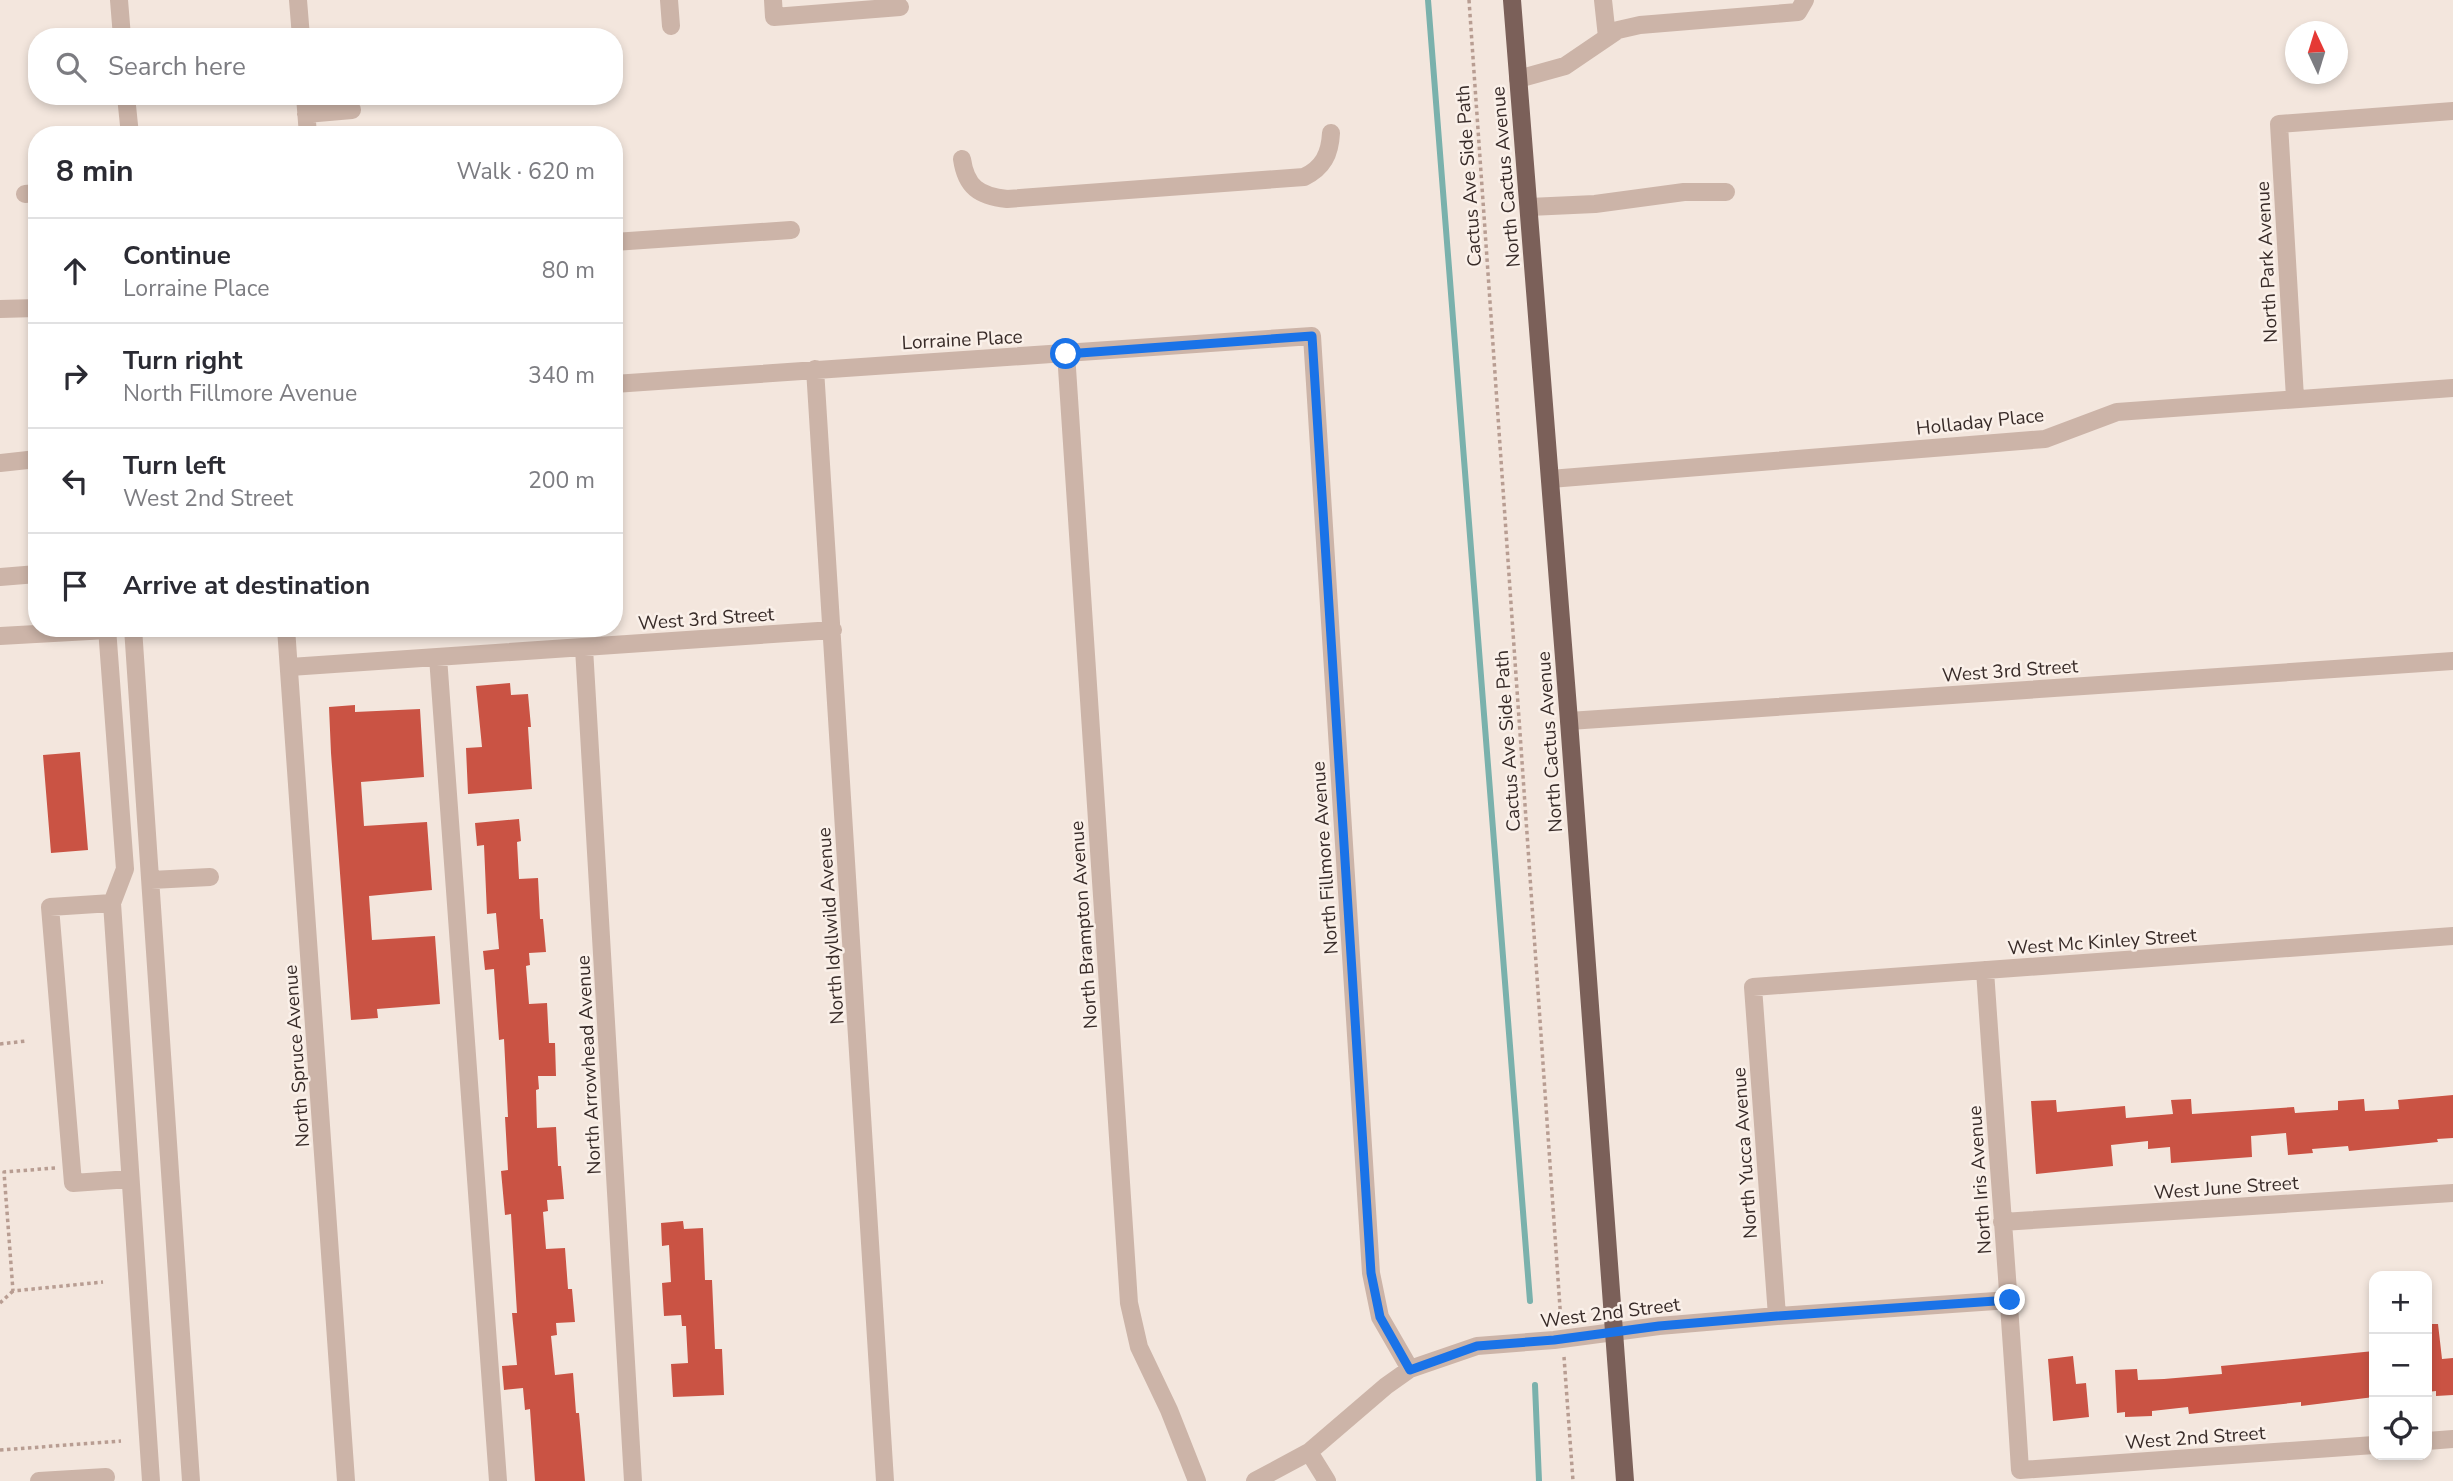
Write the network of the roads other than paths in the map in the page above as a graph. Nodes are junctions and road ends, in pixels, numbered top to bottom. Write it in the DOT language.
graph roads {
  1 [pos="119,0"];
  2 [pos="298,0"];
  3 [pos="669,0"];
  4 [pos="773,0"];
  5 [pos="1512,0"];
  6 [pos="1603,0"];
  7 [pos="1805,0"];
  8 [pos="900,7"];
  9 [pos="671,26"];
  10 [pos="121,28"];
  11 [pos="300,28"];
  12 [pos="1602,40"];
  13 [pos="1518,79"];
  14 [pos="127,105"];
  15 [pos="306,105"];
  16 [pos="352,110"];
  17 [pos="2453,111"];
  18 [pos="129,126"];
  19 [pos="307,126"];
  20 [pos="1331,133"];
  21 [pos="962,159"];
  22 [pos="1726,192"];
  23 [pos="1529,207"];
  24 [pos="791,230"];
  25 [pos="623,241"];
  26 [pos="28,308"];
  27 [pos="0,310"];
  28 [pos="1312,336"];
  29 [pos="1066,354"];
  30 [pos="815,369"];
  31 [pos="623,383"];
  32 [pos="2453,387"];
  33 [pos="2295,398"];
  34 [pos="28,460"];
  35 [pos="0,463"];
  36 [pos="1550,478"];
  37 [pos="28,575"];
  38 [pos="0,577"];
  39 [pos="833,630"];
  40 [pos="28,634"];
  41 [pos="0,636"];
  42 [pos="108,637"];
  43 [pos="134,637"];
  44 [pos="287,637"];
  45 [pos="584,648"];
  46 [pos="438,657"];
  47 [pos="2453,661"];
  48 [pos="289,667"];
  49 [pos="1569,721"];
  50 [pos="210,877"];
  51 [pos="151,880"];
  52 [pos="112,903"];
  53 [pos="2453,936"];
  54 [pos="1985,970"];
  55 [pos="1753,987"];
  56 [pos="130,1179"];
  57 [pos="2453,1193"];
  58 [pos="2002,1223"];
  59 [pos="2010,1300"];
  60 [pos="1777,1316"];
  61 [pos="1614,1334"];
  62 [pos="1410,1370"];
  63 [pos="2453,1439"];
  64 [pos="2432,1441"];
  65 [pos="2369,1445"];
  66 [pos="1309,1452"];
  67 [pos="2020,1471"];
  68 [pos="106,1477"];
  69 [pos="38,1481"];
  70 [pos="151,1481"];
  71 [pos="191,1481"];
  72 [pos="346,1481"];
  73 [pos="498,1481"];
  74 [pos="633,1481"];
  75 [pos="885,1481"];
  76 [pos="1197,1481"];
  77 [pos="1255,1481"];
  78 [pos="1327,1481"];
  79 [pos="1625,1481"];
  1 -- 10 [label="street"];
  2 -- 11 [label="street"];
  3 -- 9 [label="street"];
  4 -- 8 [label="street"];
  5 -- 13 [label="main road, North Cactus Avenue"];
  6 -- 12 [label="street"];
  7 -- 12 [label="street"];
  12 -- 13 [label="street"];
  13 -- 23 [label="main road, North Cactus Avenue"];
  14 -- 18 [label="street"];
  15 -- 16 [label="street"];
  15 -- 19 [label="street"];
  17 -- 33 [label="street, North Park Avenue"];
  20 -- 21 [label="street"];
  22 -- 23 [label="street"];
  23 -- 36 [label="main road, North Cactus Avenue"];
  24 -- 25 [label="street"];
  26 -- 27 [label="street"];
  28 -- 29 [label="street, Lorraine Place"];
  28 -- 62 [label="street, North Fillmore Avenue"];
  29 -- 30 [label="street, Lorraine Place"];
  29 -- 76 [label="street, North Brampton Avenue"];
  30 -- 31 [label="street, Lorraine Place"];
  30 -- 39 [label="street, North Idyllwild Avenue"];
  32 -- 33 [label="street, Holladay Place"];
  33 -- 36 [label="street, Holladay Place"];
  34 -- 35 [label="street"];
  36 -- 49 [label="main road, North Cactus Avenue"];
  37 -- 38 [label="street"];
  39 -- 45 [label="street, West 3rd Street"];
  39 -- 75 [label="street, North Idyllwild Avenue"];
  40 -- 41 [label="street"];
  42 -- 52 [label="street"];
  43 -- 51 [label="street"];
  44 -- 48 [label="street, North Spruce Avenue"];
  45 -- 46 [label="street, West 3rd Street"];
  45 -- 74 [label="street, North Arrowhead Avenue"];
  46 -- 48 [label="street, West 3rd Street"];
  46 -- 73 [label="street"];
  47 -- 49 [label="street, West 3rd Street"];
  48 -- 72 [label="street, North Spruce Avenue"];
  49 -- 61 [label="main road, North Cactus Avenue"];
  50 -- 51 [label="street"];
  51 -- 71 [label="street"];
  52 -- 56 [label="street"];
  52 -- 56 [label="street"];
  53 -- 54 [label="street, West Mc Kinley Street"];
  54 -- 55 [label="street, West Mc Kinley Street"];
  54 -- 58 [label="street, North Iris Avenue"];
  55 -- 60 [label="street, North Yucca Avenue"];
  56 -- 70 [label="street"];
  57 -- 58 [label="street, West June Street"];
  58 -- 59 [label="street, North Iris Avenue"];
  59 -- 60 [label="street, West 2nd Street"];
  59 -- 67 [label="street, North Iris Avenue"];
  60 -- 61 [label="street, West 2nd Street"];
  61 -- 62 [label="street, West 2nd Street"];
  61 -- 79 [label="main road, North Cactus Avenue"];
  62 -- 66 [label="street, West 2nd Street"];
  63 -- 64 [label="street"];
  65 -- 67 [label="street, West 2nd Street"];
  66 -- 77 [label="street, West 2nd Street"];
  66 -- 78 [label="street"];
  68 -- 69 [label="street"];
}
